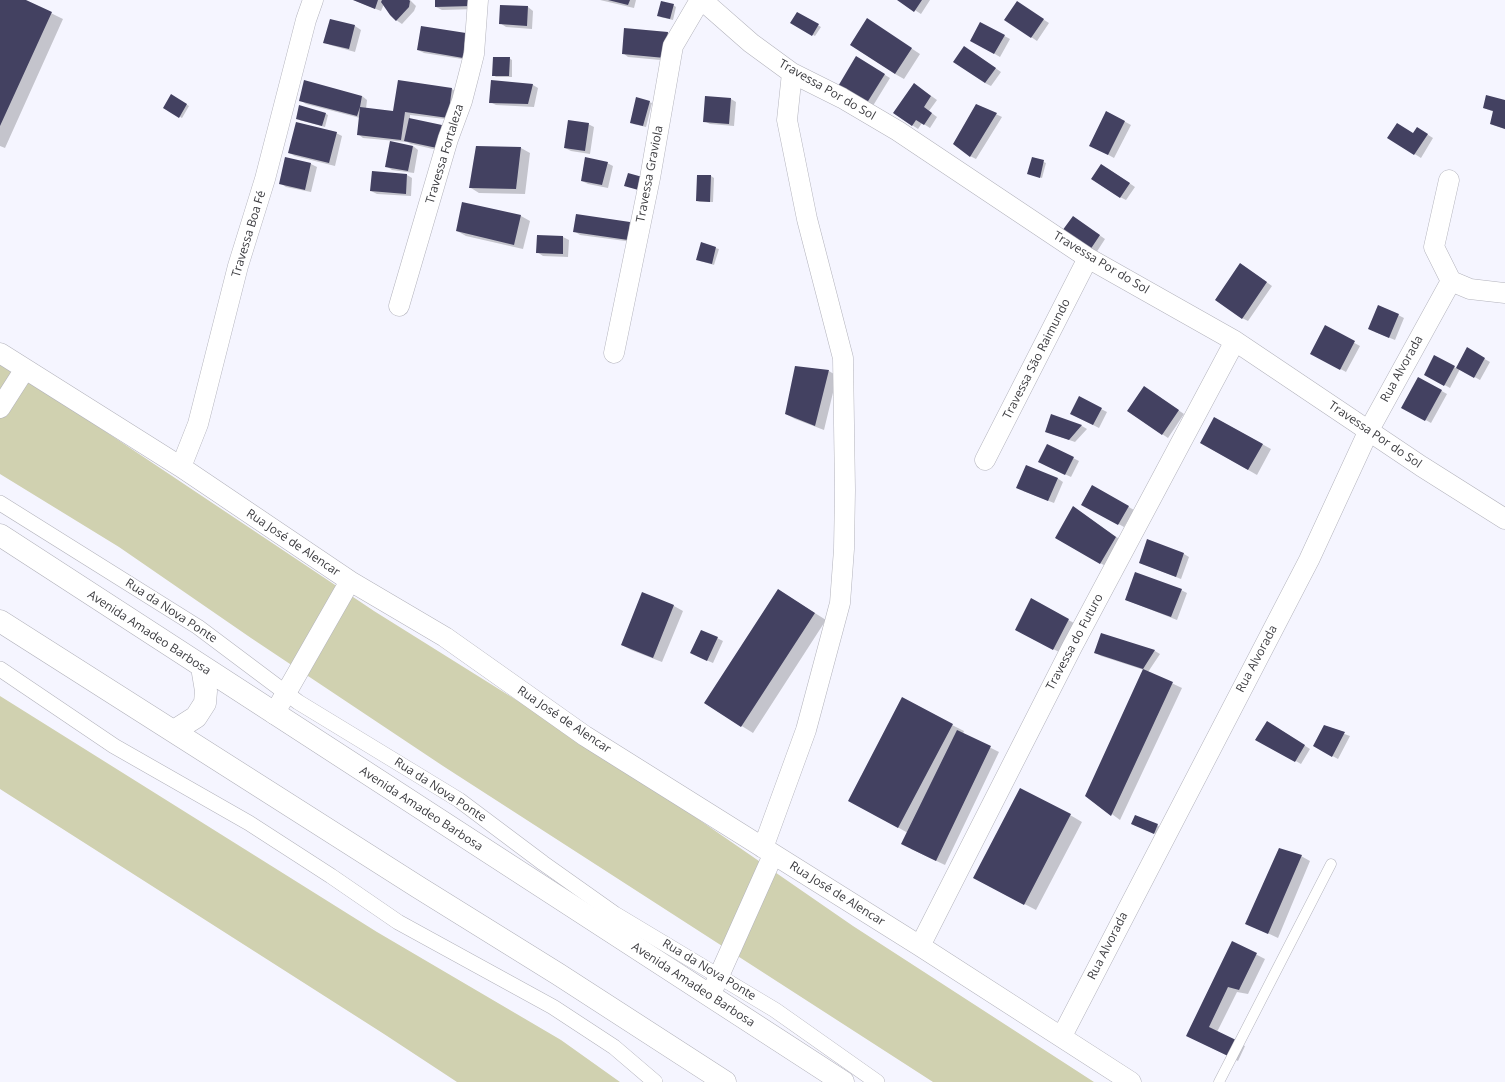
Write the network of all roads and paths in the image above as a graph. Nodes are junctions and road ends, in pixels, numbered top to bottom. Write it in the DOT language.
graph roads {
  1 [pos="313,0"];
  2 [pos="478,0"];
  3 [pos="701,0"];
  4 [pos="792,73"];
  5 [pos="1449,180"];
  6 [pos="1088,258"];
  7 [pos="1451,281"];
  8 [pos="1505,293"];
  9 [pos="399,306"];
  10 [pos="1235,341"];
  11 [pos="0,353"];
  12 [pos="614,353"];
  13 [pos="25,369"];
  14 [pos="0,408"];
  15 [pos="1369,430"];
  16 [pos="985,460"];
  17 [pos="180,467"];
  18 [pos="0,503"];
  19 [pos="1505,519"];
  20 [pos="0,535"];
  21 [pos="350,581"];
  22 [pos="0,621"];
  23 [pos="202,667"];
  24 [pos="0,669"];
  25 [pos="285,692"];
  26 [pos="274,714"];
  27 [pos="174,731"];
  28 [pos="768,851"];
  29 [pos="1331,864"];
  30 [pos="920,946"];
  31 [pos="719,975"];
  32 [pos="710,996"];
  33 [pos="1062,1036"];
  34 [pos="655,1082"];
  35 [pos="725,1082"];
  36 [pos="843,1082"];
  37 [pos="877,1082"];
  38 [pos="1131,1082"];
  39 [pos="1219,1082"];
  1 -- 17 [label="street, Travessa Boa Fé"];
  2 -- 9 [label="street, Travessa Fortaleza"];
  3 -- 4 [label="street, Travessa Por do Sol"];
  3 -- 12 [label="street, Travessa Graviola"];
  4 -- 6 [label="street, Travessa Por do Sol"];
  4 -- 28 [label="street"];
  5 -- 7 [label="street"];
  6 -- 10 [label="street, Travessa Por do Sol"];
  6 -- 16 [label="street, Travessa São Raimundo"];
  7 -- 8 [label="street"];
  7 -- 15 [label="street, Rua Alvorada"];
  10 -- 15 [label="street, Travessa Por do Sol"];
  10 -- 30 [label="street, Travessa do Futuro"];
  11 -- 13 [label="street, Rua José de Alencar"];
  13 -- 14 [label="street"];
  13 -- 17 [label="street, Rua José de Alencar"];
  15 -- 19 [label="street, Travessa Por do Sol"];
  15 -- 33 [label="street, Rua Alvorada"];
  17 -- 21 [label="street, Rua José de Alencar"];
  18 -- 25 [label="street, Rua da Nova Ponte"];
  20 -- 23 [label="main road, Avenida Amadeo Barbosa"];
  21 -- 25 [label="street"];
  21 -- 28 [label="street, Rua José de Alencar"];
  22 -- 27 [label="main road"];
  23 -- 26 [label="main road, Avenida Amadeo Barbosa"];
  23 -- 27 [label="main road"];
  24 -- 34 [label="street"];
  25 -- 26 [label="street"];
  25 -- 31 [label="street, Rua da Nova Ponte"];
  26 -- 32 [label="main road, Avenida Amadeo Barbosa"];
  27 -- 35 [label="main road"];
  28 -- 30 [label="street, Rua José de Alencar"];
  28 -- 31 [label="street"];
  29 -- 39 [label="lane"];
  30 -- 33 [label="street, Rua José de Alencar"];
  31 -- 32 [label="street"];
  31 -- 37 [label="street, Rua da Nova Ponte"];
  32 -- 36 [label="main road, Avenida Amadeo Barbosa"];
  33 -- 38 [label="street, Rua José de Alencar"];
}
